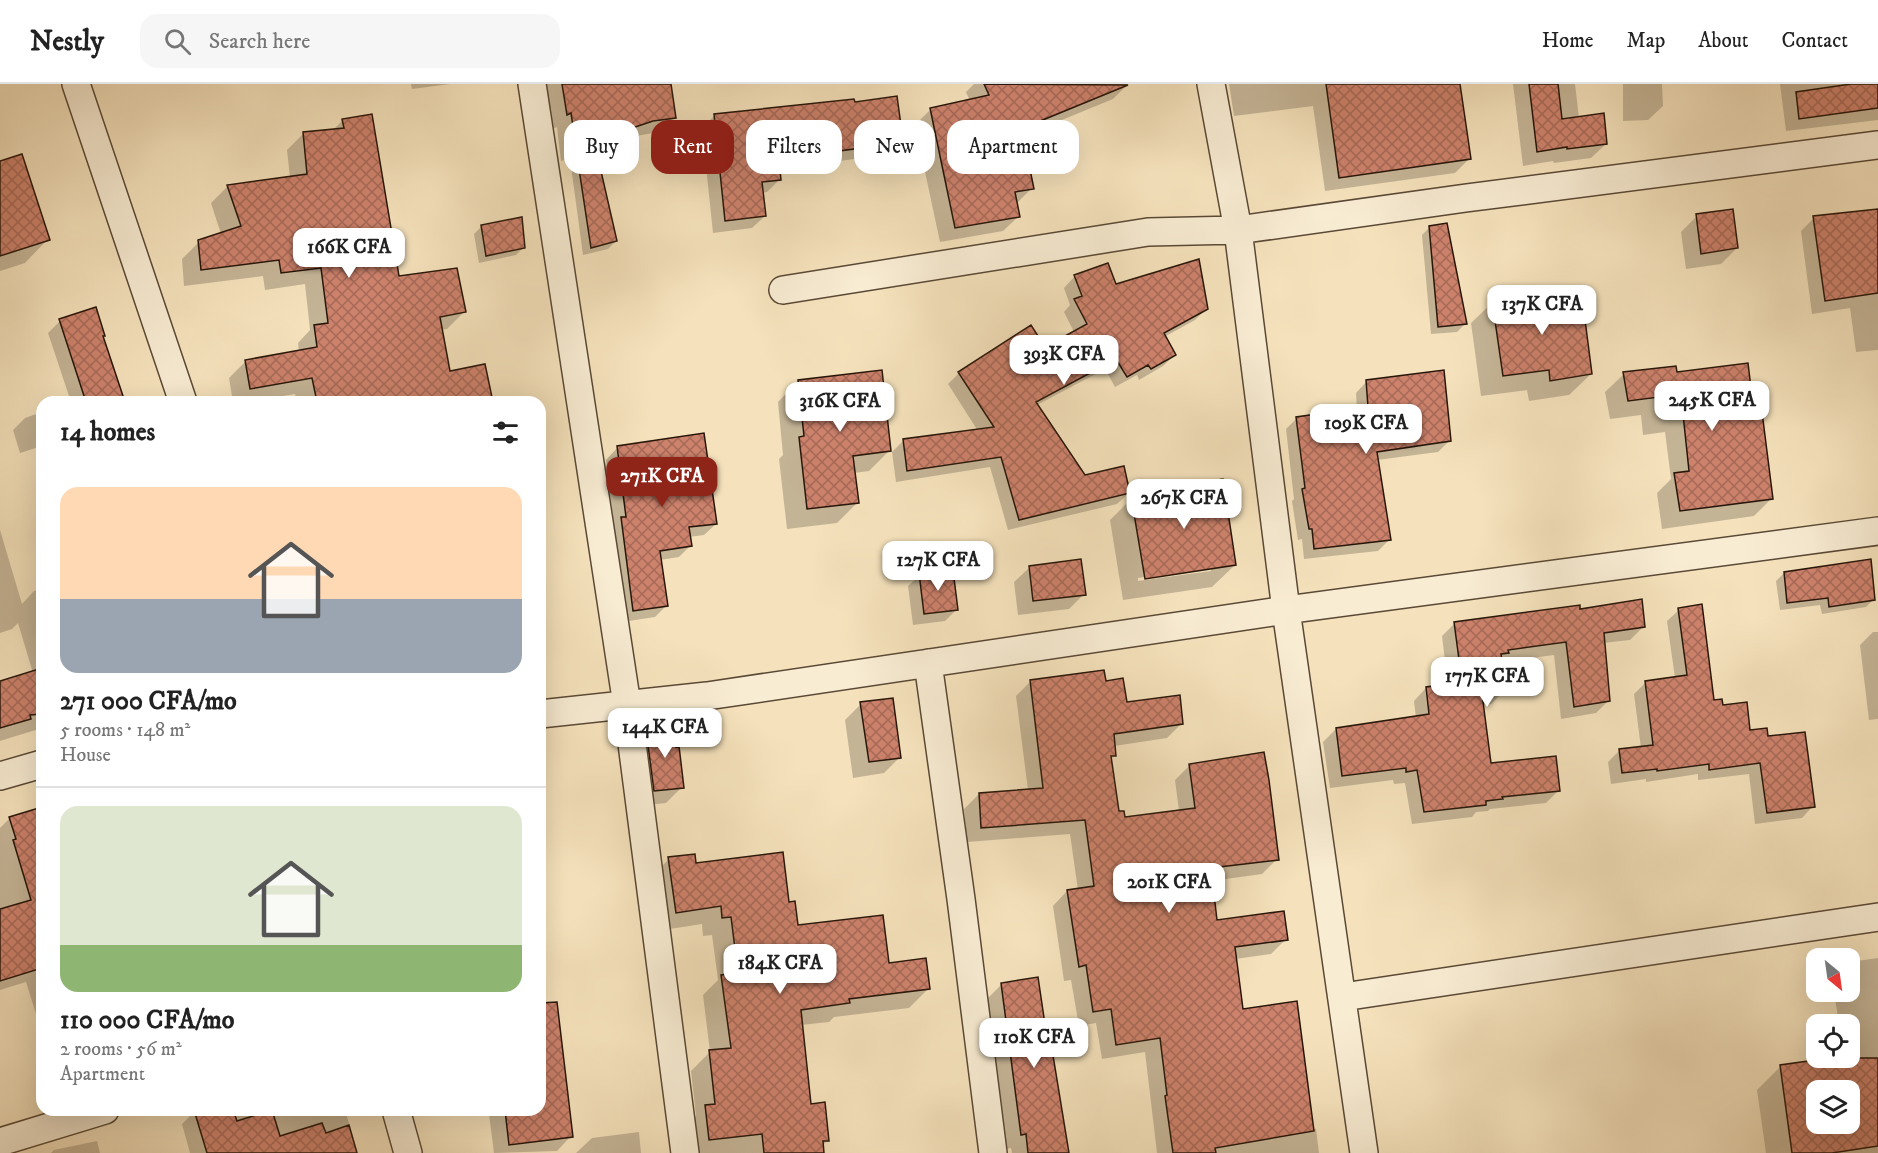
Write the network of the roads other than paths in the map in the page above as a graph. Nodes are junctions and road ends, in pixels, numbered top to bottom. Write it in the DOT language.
graph roads {
  1 [pos="76,84"];
  2 [pos="532,84"];
  3 [pos="1211,84"];
  4 [pos="1878,145"];
  5 [pos="1238,230"];
  6 [pos="783,290"];
  7 [pos="181,396"];
  8 [pos="1878,531"];
  9 [pos="1286,610"];
  10 [pos="928,663"];
  11 [pos="627,705"];
  12 [pos="546,713"];
  13 [pos="36,766"];
  14 [pos="0,776"];
  15 [pos="1878,917"];
  16 [pos="1343,997"];
  17 [pos="88,1116"];
  18 [pos="398,1116"];
  19 [pos="6,1145"];
  20 [pos="408,1153"];
  21 [pos="685,1153"];
  22 [pos="993,1153"];
  23 [pos="1364,1153"];
  1 -- 7 [label="street"];
  2 -- 11 [label="street"];
  3 -- 5 [label="street"];
  4 -- 5 [label="street"];
  5 -- 6 [label="street"];
  5 -- 9 [label="street"];
  8 -- 9 [label="street"];
  9 -- 10 [label="street"];
  9 -- 16 [label="street"];
  10 -- 11 [label="street"];
  10 -- 22 [label="street"];
  11 -- 12 [label="street"];
  11 -- 21 [label="street"];
  13 -- 14 [label="street"];
  15 -- 16 [label="street"];
  16 -- 23 [label="street"];
  17 -- 19 [label="street"];
  18 -- 20 [label="street"];
}
